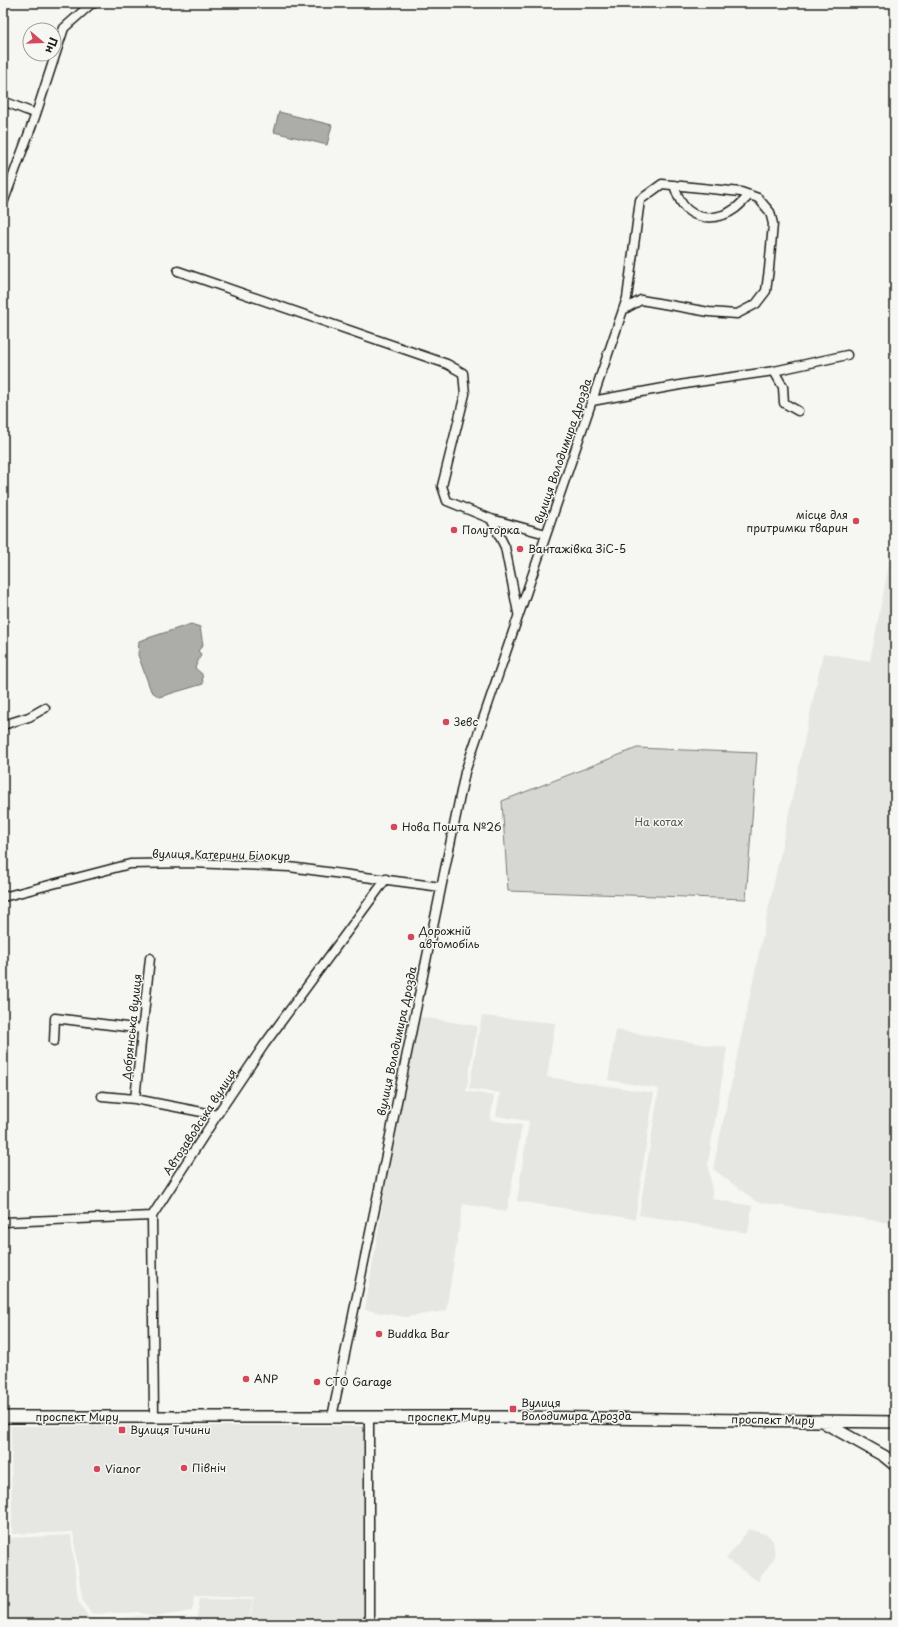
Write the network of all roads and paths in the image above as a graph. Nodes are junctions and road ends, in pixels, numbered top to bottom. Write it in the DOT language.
graph roads {
  1 [pos="95,3"];
  2 [pos="3,101"];
  3 [pos="36,114"];
  4 [pos="674,185"];
  5 [pos="750,195"];
  6 [pos="3,203"];
  7 [pos="178,271"];
  8 [pos="629,287"];
  9 [pos="641,300"];
  10 [pos="624,310"];
  11 [pos="847,355"];
  12 [pos="774,371"];
  13 [pos="592,401"];
  14 [pos="798,411"];
  15 [pos="491,518"];
  16 [pos="546,534"];
  17 [pos="518,616"];
  18 [pos="45,708"];
  19 [pos="3,725"];
  20 [pos="386,879"];
  21 [pos="440,887"];
  22 [pos="3,897"];
  23 [pos="150,958"];
  24 [pos="142,1029"];
  25 [pos="54,1041"];
  26 [pos="102,1096"];
  27 [pos="134,1099"];
  28 [pos="217,1115"];
  29 [pos="152,1216"];
  30 [pos="3,1222"];
  31 [pos="3,1417"];
  32 [pos="154,1417"];
  33 [pos="332,1417"];
  34 [pos="370,1417"];
  35 [pos="821,1421"];
  36 [pos="895,1422"];
  37 [pos="895,1465"];
  38 [pos="369,1624"];
  1 -- 3 [label="street"];
  2 -- 3 [label="street"];
  3 -- 6 [label="street"];
  4 -- 5 [label="street, вулиця Володимира Дрозда"];
  4 -- 5 [label="street"];
  4 -- 8 [label="street, вулиця Володимира Дрозда"];
  5 -- 9 [label="street, вулиця Володимира Дрозда"];
  7 -- 15 [label="street"];
  8 -- 9 [label="street"];
  8 -- 10 [label="street, вулиця Володимира Дрозда"];
  9 -- 10 [label="street"];
  10 -- 13 [label="street, вулиця Володимира Дрозда"];
  11 -- 12 [label="street"];
  12 -- 13 [label="street"];
  12 -- 14 [label="street"];
  13 -- 16 [label="street, вулиця Володимира Дрозда"];
  15 -- 16 [label="street"];
  15 -- 17 [label="street"];
  16 -- 17 [label="street, вулиця Володимира Дрозда"];
  17 -- 21 [label="street, вулиця Володимира Дрозда"];
  18 -- 19 [label="street"];
  20 -- 21 [label="street, вулиця Катерини Білокур"];
  20 -- 22 [label="street, вулиця Катерини Білокур"];
  20 -- 28 [label="street, Автозаводська вулиця"];
  21 -- 33 [label="street, вулиця Володимира Дрозда"];
  23 -- 24 [label="street, Добрянська вулиця"];
  24 -- 25 [label="street"];
  24 -- 27 [label="street, Добрянська вулиця"];
  26 -- 27 [label="street"];
  27 -- 28 [label="street"];
  28 -- 29 [label="street, Автозаводська вулиця"];
  29 -- 30 [label="street"];
  29 -- 32 [label="street"];
  31 -- 32 [label="main road, проспект Миру"];
  32 -- 33 [label="main road, проспект Миру"];
  33 -- 34 [label="main road, проспект Миру"];
  34 -- 35 [label="main road, проспект Миру"];
  34 -- 38 [label="street"];
  35 -- 36 [label="main road, проспект Миру"];
  35 -- 37 [label="main road"];
}
